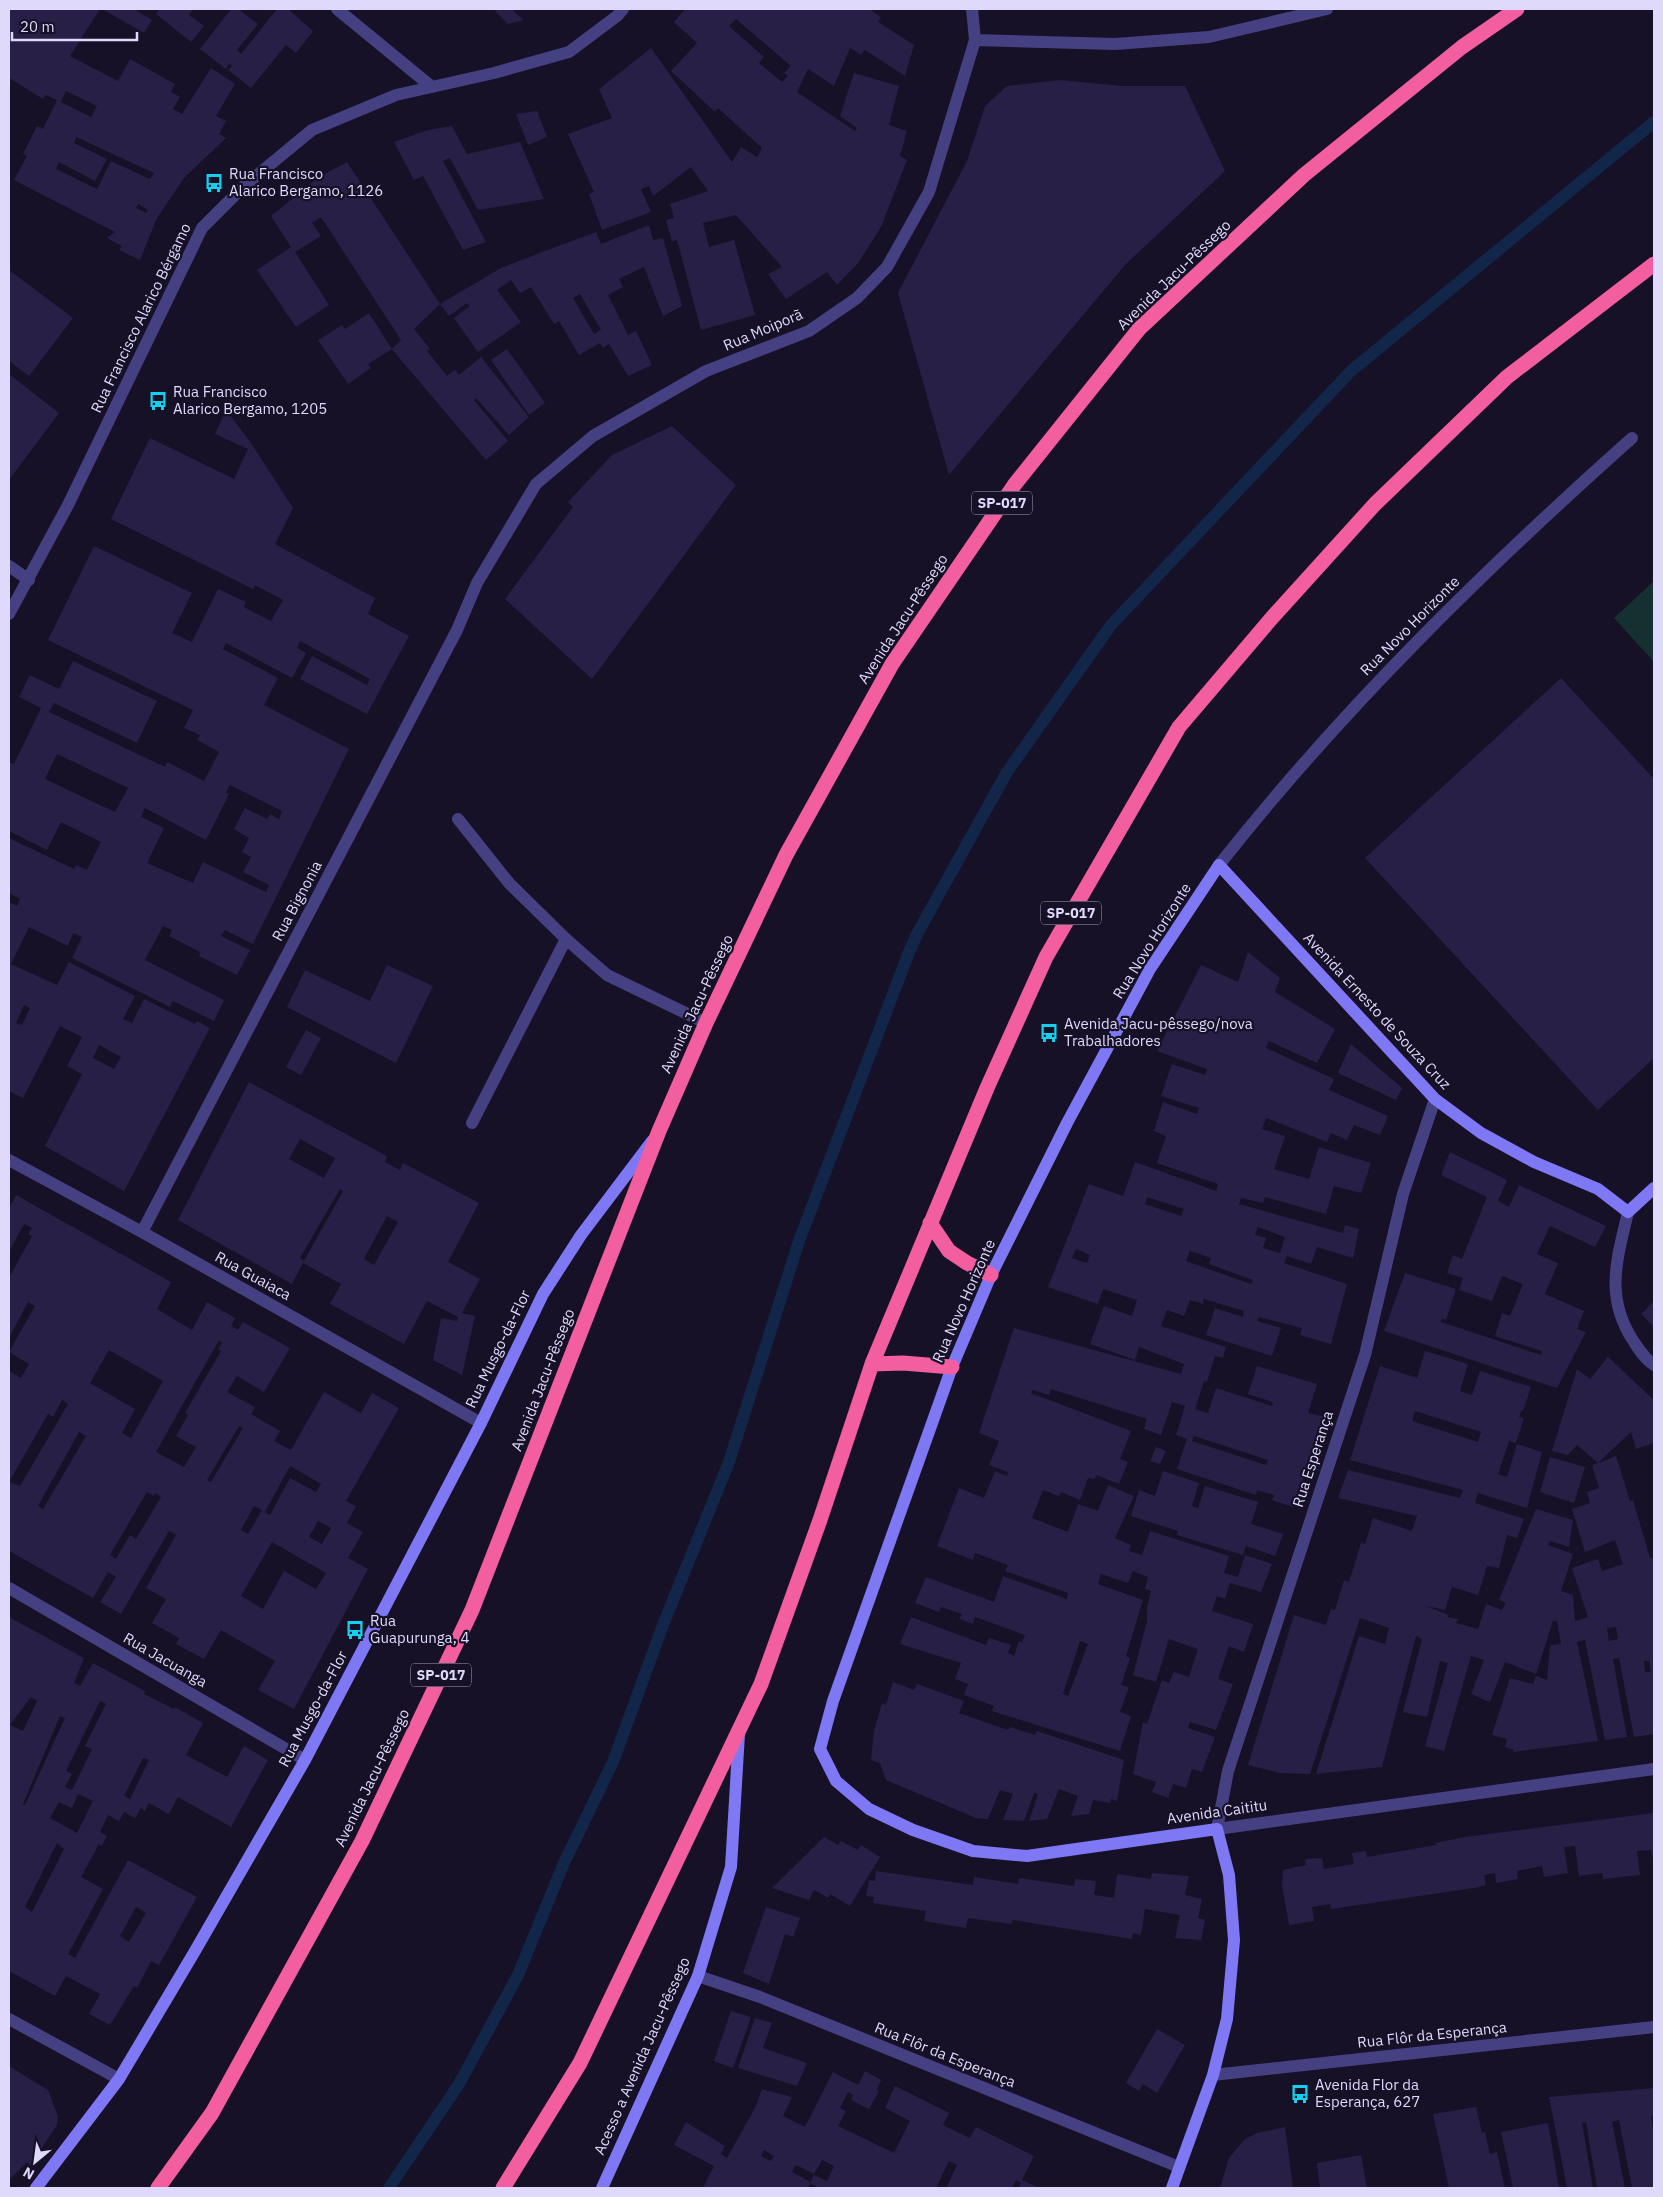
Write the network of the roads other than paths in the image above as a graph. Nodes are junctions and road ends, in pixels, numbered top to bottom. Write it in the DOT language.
graph roads {
  1 [pos="337,9"];
  2 [pos="624,9"];
  3 [pos="972,9"];
  4 [pos="1326,9"];
  5 [pos="1517,9"];
  6 [pos="975,40"];
  7 [pos="432,87"];
  8 [pos="1654,264"];
  9 [pos="1632,438"];
  10 [pos="9,566"];
  11 [pos="29,580"];
  12 [pos="477,583"];
  13 [pos="9,614"];
  14 [pos="458,819"];
  15 [pos="1219,865"];
  16 [pos="566,939"];
  17 [pos="706,1023"];
  18 [pos="1435,1099"];
  19 [pos="472,1123"];
  20 [pos="659,1131"];
  21 [pos="9,1160"];
  22 [pos="1654,1188"];
  23 [pos="1628,1212"];
  24 [pos="930,1223"];
  25 [pos="142,1232"];
  26 [pos="991,1275"];
  27 [pos="872,1364"];
  28 [pos="1654,1365"];
  29 [pos="952,1368"];
  30 [pos="480,1423"];
  31 [pos="9,1588"];
  32 [pos="739,1729"];
  33 [pos="820,1749"];
  34 [pos="305,1760"];
  35 [pos="1654,1769"];
  36 [pos="1217,1828"];
  37 [pos="698,1976"];
  38 [pos="9,2019"];
  39 [pos="1654,2027"];
  40 [pos="1213,2075"];
  41 [pos="119,2079"];
  42 [pos="1179,2167"];
  43 [pos="36,2188"];
  44 [pos="158,2188"];
  45 [pos="503,2188"];
  46 [pos="602,2188"];
  47 [pos="1172,2188"];
  1 -- 7 [label="street"];
  2 -- 7 [label="street, Rua Francisco Alarico Bérgamo"];
  3 -- 6 [label="street, Rua Moiporã"];
  4 -- 6 [label="street"];
  5 -- 17 [label="highway, Avenida Jacu-Pêssego / SP-017"];
  6 -- 12 [label="street, Rua Moiporã"];
  7 -- 11 [label="street, Rua Francisco Alarico Bérgamo"];
  8 -- 24 [label="highway, SP-017"];
  9 -- 15 [label="street, Rua Novo Horizonte"];
  10 -- 11 [label="street"];
  11 -- 13 [label="street, Rua Francisco Alarico Bérgamo"];
  12 -- 25 [label="street, Rua Bignonia"];
  14 -- 16 [label="street"];
  15 -- 18 [label="street, Avenida Ernesto de Souza Cruz"];
  15 -- 26 [label="street, Rua Novo Horizonte"];
  16 -- 17 [label="street"];
  16 -- 19 [label="street"];
  17 -- 20 [label="highway, Avenida Jacu-Pêssego / SP-017"];
  18 -- 23 [label="street, Avenida Ernesto de Souza Cruz"];
  18 -- 36 [label="street, Rua Esperança"];
  20 -- 30 [label="street, Rua Musgo-da-Flor"];
  20 -- 44 [label="highway, Avenida Jacu-Pêssego / SP-017"];
  21 -- 25 [label="street, Rua Guaiaca"];
  22 -- 23 [label="street"];
  23 -- 28 [label="street"];
  24 -- 26 [label="highway"];
  24 -- 27 [label="highway, SP-017"];
  25 -- 30 [label="street, Rua Guaiaca"];
  26 -- 29 [label="street, Rua Novo Horizonte"];
  27 -- 29 [label="highway"];
  27 -- 32 [label="highway, SP-017"];
  29 -- 33 [label="street, Rua Novo Horizonte"];
  30 -- 34 [label="street, Rua Musgo-da-Flor"];
  31 -- 34 [label="street, Rua Jacuanga"];
  32 -- 37 [label="street, Acesso a Avenida Jacu-Pêssego"];
  32 -- 45 [label="highway, SP-017"];
  33 -- 36 [label="street, Avenida Caititu"];
  34 -- 41 [label="street, Rua Musgo-da-Flor"];
  35 -- 36 [label="street, Avenida Caititu"];
  36 -- 40 [label="street"];
  37 -- 42 [label="street, Rua Flôr da Esperança"];
  37 -- 46 [label="street, Acesso a Avenida Jacu-Pêssego"];
  38 -- 41 [label="street"];
  39 -- 40 [label="street, Rua Flôr da Esperança"];
  40 -- 42 [label="street"];
  41 -- 43 [label="street, Rua Musgo-da-Flor"];
  42 -- 47 [label="street"];
}
